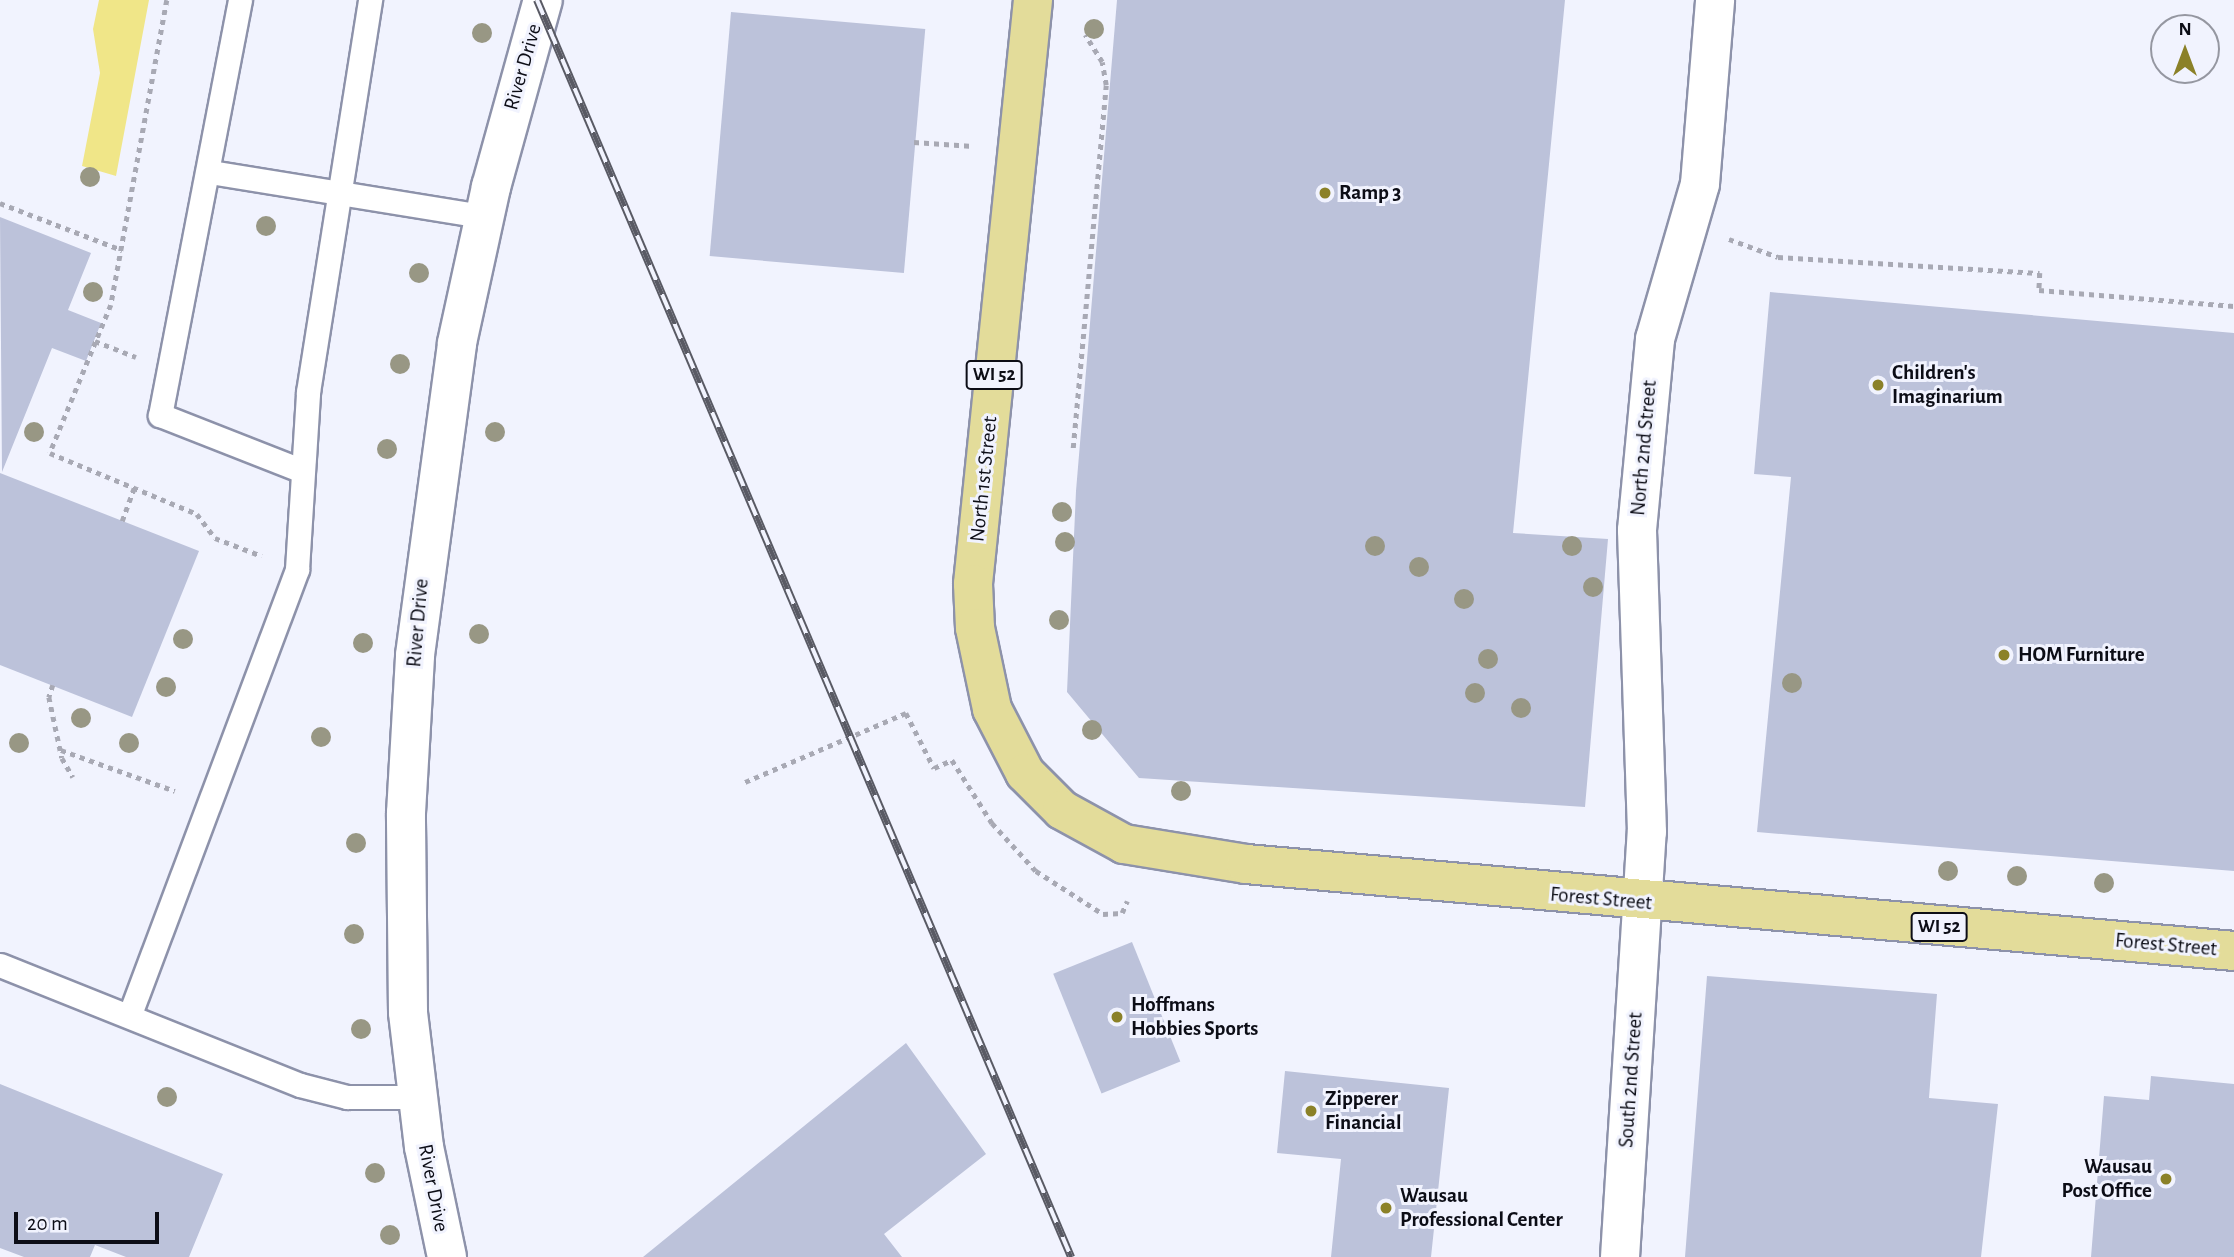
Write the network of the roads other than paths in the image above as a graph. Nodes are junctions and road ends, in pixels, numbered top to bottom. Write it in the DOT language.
graph roads {
  1 [pos="240,0"];
  2 [pos="370,0"];
  3 [pos="543,0"];
  4 [pos="1033,0"];
  5 [pos="1714,0"];
  6 [pos="209,172"];
  7 [pos="340,191"];
  8 [pos="483,216"];
  9 [pos="300,470"];
  10 [pos="1009,745"];
  11 [pos="1643,903"];
  12 [pos="2234,951"];
  13 [pos="0,965"];
  14 [pos="130,1014"];
  15 [pos="417,1097"];
  16 [pos="447,1257"];
  17 [pos="1620,1257"];
  1 -- 6 [label="lane"];
  2 -- 7 [label="lane"];
  3 -- 8 [label="street, River Drive"];
  4 -- 10 [label="main road, North 1st Street / WI 52"];
  5 -- 11 [label="street, North 2nd Street"];
  6 -- 7 [label="lane"];
  6 -- 9 [label="lane"];
  7 -- 8 [label="lane"];
  7 -- 9 [label="lane"];
  8 -- 15 [label="street, River Drive"];
  9 -- 14 [label="lane"];
  10 -- 11 [label="main road, Forest Street / WI 52"];
  11 -- 12 [label="main road, Forest Street / WI 52"];
  11 -- 17 [label="street, South 2nd Street"];
  13 -- 14 [label="lane"];
  14 -- 15 [label="lane"];
  15 -- 16 [label="street, River Drive"];
}
